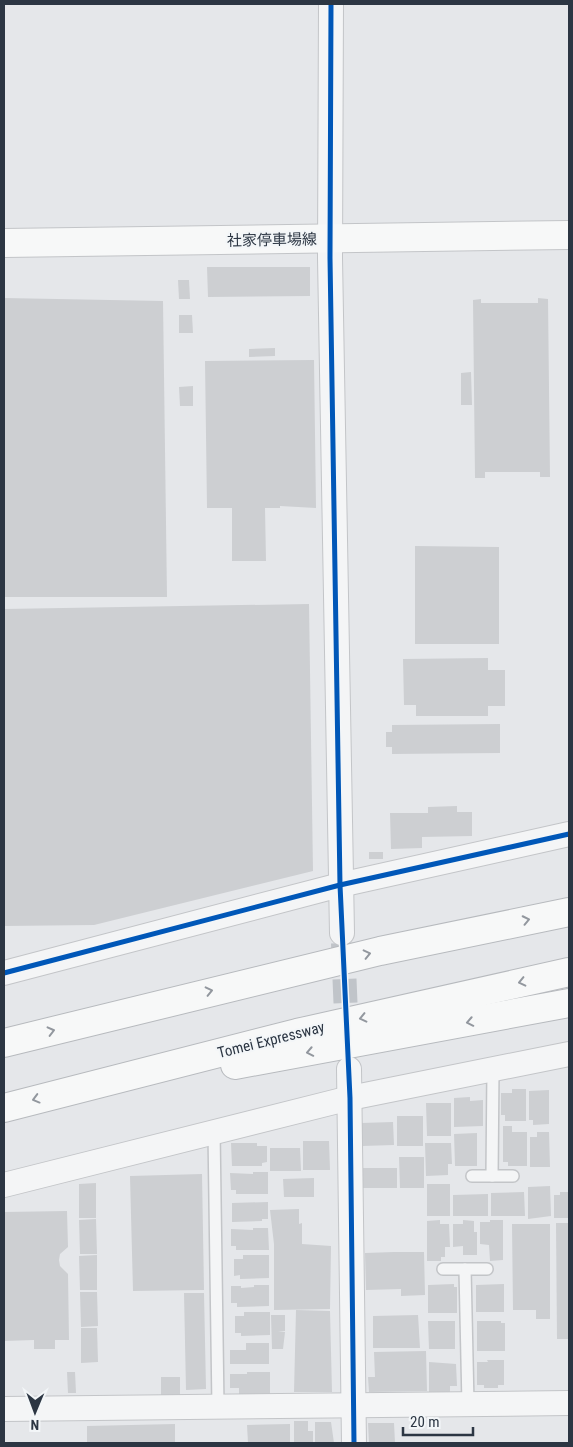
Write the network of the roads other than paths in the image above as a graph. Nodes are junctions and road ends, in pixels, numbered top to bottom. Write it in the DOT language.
graph roads {
  1 [pos="331,4"];
  2 [pos="569,235"];
  3 [pos="331,239"];
  4 [pos="4,243"];
  5 [pos="569,834"];
  6 [pos="340,886"];
  7 [pos="565,912"];
  8 [pos="342,933"];
  9 [pos="569,972"];
  10 [pos="4,973"];
  11 [pos="569,1003"];
  12 [pos="4,1043"];
  13 [pos="569,1054"];
  14 [pos="349,1068"];
  15 [pos="493,1069"];
  16 [pos="68,1091"];
  17 [pos="350,1098"];
  18 [pos="4,1108"];
  19 [pos="214,1131"];
  20 [pos="472,1176"];
  21 [pos="492,1176"];
  22 [pos="513,1176"];
  23 [pos="4,1185"];
  24 [pos="465,1269"];
  25 [pos="487,1269"];
  26 [pos="444,1270"];
  27 [pos="569,1403"];
  28 [pos="468,1404"];
  29 [pos="354,1406"];
  30 [pos="218,1407"];
  31 [pos="4,1409"];
  32 [pos="354,1443"];
  1 -- 3 [label="street"];
  2 -- 3 [label="main road, 社家停車場線"];
  3 -- 4 [label="main road, 社家停車場線"];
  3 -- 6 [label="street"];
  5 -- 6 [label="street"];
  6 -- 8 [label="street"];
  6 -- 10 [label="street"];
  12 -- 7 [label="main road, one-way"];
  9 -- 16 [label="main road, Tomei Expressway, one-way"];
  11 -- 16 [label="main road, one-way"];
  13 -- 15 [label="street"];
  14 -- 17 [label="street"];
  15 -- 17 [label="street"];
  15 -- 21 [label="lane"];
  16 -- 18 [label="main road, Tomei Expressway, one-way"];
  17 -- 19 [label="street"];
  17 -- 29 [label="street"];
  19 -- 23 [label="street"];
  19 -- 30 [label="lane"];
  20 -- 21 [label="lane"];
  21 -- 22 [label="lane"];
  24 -- 25 [label="lane"];
  24 -- 26 [label="lane"];
  24 -- 28 [label="lane"];
  27 -- 28 [label="street"];
  28 -- 29 [label="street"];
  29 -- 30 [label="street"];
  29 -- 32 [label="street"];
  30 -- 31 [label="street"];
}
